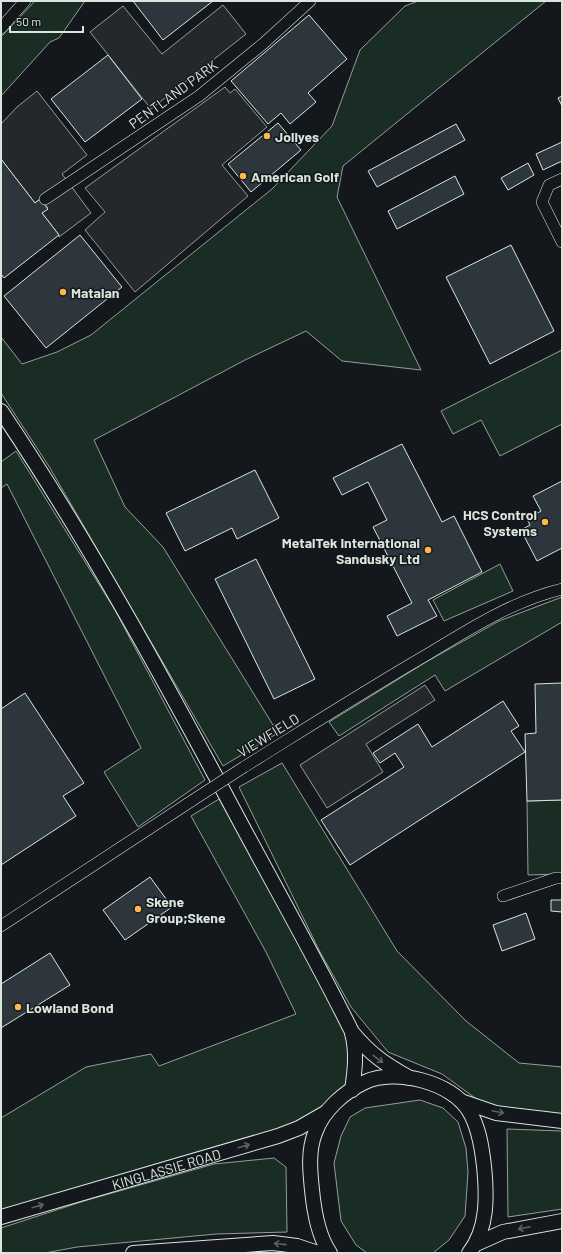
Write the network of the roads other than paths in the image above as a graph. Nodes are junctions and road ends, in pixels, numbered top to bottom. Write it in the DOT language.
graph roads {
  1 [pos="25,1"];
  2 [pos="310,1"];
  3 [pos="1,28"];
  4 [pos="562,179"];
  5 [pos="45,199"];
  6 [pos="562,242"];
  7 [pos="1,411"];
  8 [pos="562,589"];
  9 [pos="562,878"];
  10 [pos="503,896"];
  11 [pos="1,926"];
  12 [pos="352,1032"];
  13 [pos="410,1078"];
  14 [pos="352,1090"];
  15 [pos="461,1102"];
  16 [pos="327,1112"];
  17 [pos="562,1121"];
  18 [pos="1,1217"];
  19 [pos="562,1221"];
  20 [pos="472,1248"];
  21 [pos="133,1253"];
  22 [pos="318,1253"];
  23 [pos="330,1253"];
  1 -- 3 [label="street"];
  2 -- 5 [label="street, PENTLAND PARK"];
  4 -- 6 [label="street"];
  7 -- 12 [label="main road"];
  8 -- 11 [label="street, VIEWFIELD, bridge"];
  9 -- 10 [label="street"];
  12 -- 13 [label="main road, one-way"];
  12 -- 14 [label="main road"];
  13 -- 14 [label="main road"];
  13 -- 15 [label="main road"];
  14 -- 16 [label="main road"];
  15 -- 17 [label="main road, one-way"];
  15 -- 20 [label="main road"];
  18 -- 16 [label="main road, KINGLASSIE ROAD, one-way"];
  16 -- 23 [label="main road"];
  19 -- 20 [label="main road, one-way"];
  22 -- 21 [label="main road, one-way"];
}
